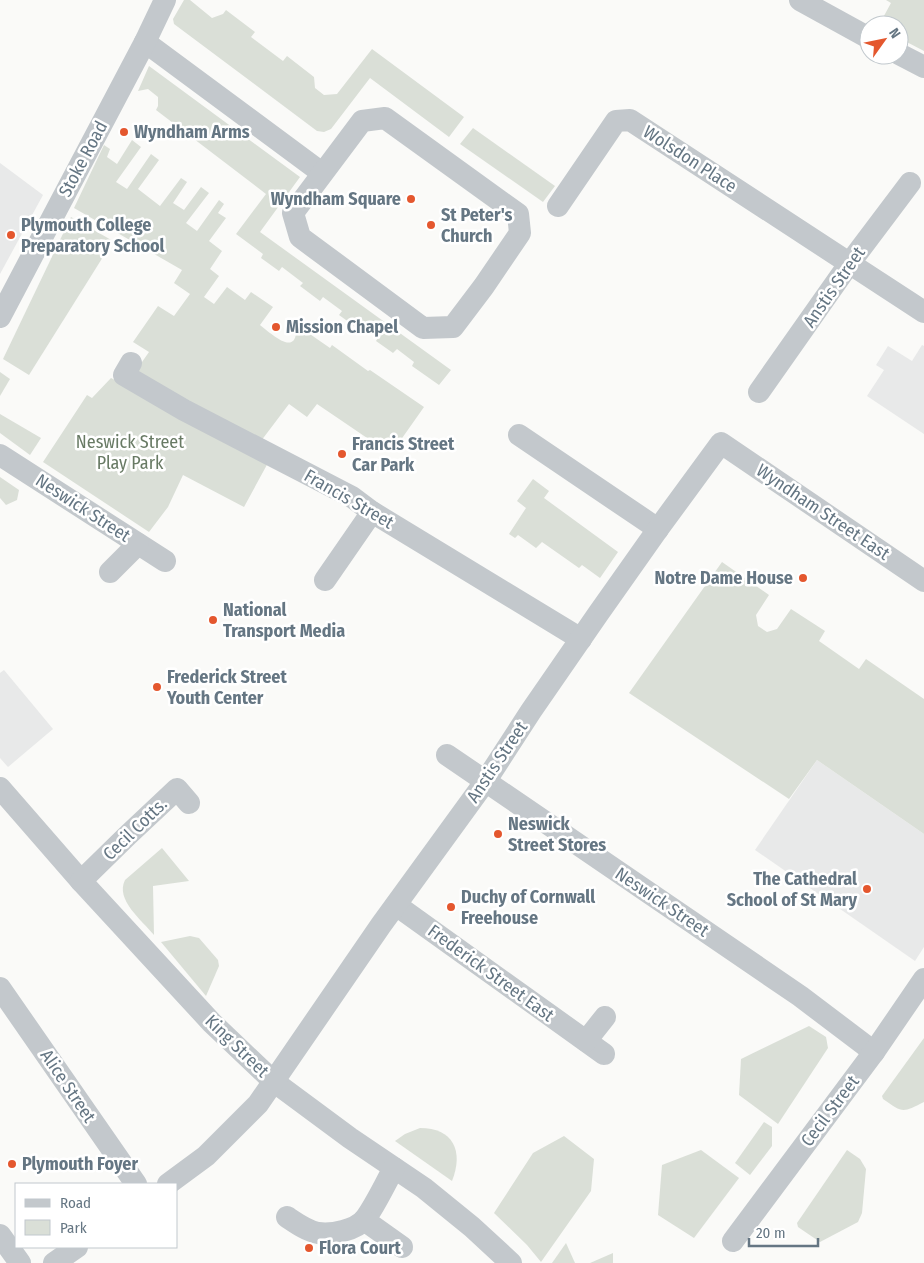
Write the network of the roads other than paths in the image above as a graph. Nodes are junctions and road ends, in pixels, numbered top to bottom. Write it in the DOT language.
graph roads {
  1 [pos="165,0"];
  2 [pos="800,0"];
  3 [pos="859,32"];
  4 [pos="145,42"];
  5 [pos="909,60"];
  6 [pos="924,68"];
  7 [pos="322,173"];
  8 [pos="910,184"];
  9 [pos="558,206"];
  10 [pos="849,264"];
  11 [pos="924,312"];
  12 [pos="0,317"];
  13 [pos="131,363"];
  14 [pos="759,392"];
  15 [pos="519,435"];
  16 [pos="722,443"];
  17 [pos="0,455"];
  18 [pos="372,512"];
  19 [pos="658,529"];
  20 [pos="138,544"];
  21 [pos="165,561"];
  22 [pos="110,572"];
  23 [pos="325,580"];
  24 [pos="924,582"];
  25 [pos="581,639"];
  26 [pos="447,754"];
  27 [pos="485,782"];
  28 [pos="0,788"];
  29 [pos="189,802"];
  30 [pos="81,882"];
  31 [pos="396,905"];
  32 [pos="924,979"];
  33 [pos="0,988"];
  34 [pos="605,1017"];
  35 [pos="586,1041"];
  36 [pos="874,1052"];
  37 [pos="604,1054"];
  38 [pos="272,1081"];
  39 [pos="394,1168"];
  40 [pos="135,1183"];
  41 [pos="169,1183"];
  42 [pos="288,1216"];
  43 [pos="364,1220"];
  44 [pos="0,1235"];
  45 [pos="733,1241"];
  46 [pos="402,1247"];
  47 [pos="76,1248"];
  48 [pos="20,1263"];
  49 [pos="54,1263"];
  50 [pos="511,1263"];
  1 -- 4 [label="street, Stoke Road"];
  2 -- 3 [label="street"];
  4 -- 7 [label="street"];
  4 -- 12 [label="street, Stoke Road"];
  5 -- 6 [label="street"];
  7 -- 7 [label="street"];
  8 -- 10 [label="street, Anstis Street"];
  9 -- 10 [label="street, Wolsdon Place"];
  10 -- 11 [label="street"];
  10 -- 14 [label="street, Anstis Street"];
  13 -- 18 [label="street, Francis Street"];
  15 -- 19 [label="street"];
  16 -- 19 [label="street, Anstis Street"];
  16 -- 24 [label="street, Wyndham Street East"];
  17 -- 20 [label="street, Neswick Street"];
  18 -- 23 [label="street"];
  18 -- 25 [label="street, Francis Street"];
  19 -- 25 [label="street, Anstis Street"];
  20 -- 21 [label="street, Neswick Street"];
  20 -- 22 [label="street"];
  25 -- 27 [label="street, Anstis Street"];
  26 -- 27 [label="street, Neswick Street"];
  27 -- 31 [label="street, Anstis Street"];
  27 -- 36 [label="street, Neswick Street"];
  28 -- 30 [label="street, King Street"];
  29 -- 30 [label="street, Cecil Cotts."];
  30 -- 38 [label="street, King Street"];
  31 -- 35 [label="street, Frederick Street East"];
  31 -- 38 [label="street, Anstis Street"];
  32 -- 36 [label="street, Cecil Street"];
  33 -- 40 [label="street, Alice Street"];
  34 -- 35 [label="street"];
  35 -- 37 [label="street, Frederick Street East"];
  36 -- 45 [label="street, Cecil Street"];
  38 -- 39 [label="street, King Street"];
  38 -- 41 [label="street, Anstis Street"];
  39 -- 43 [label="street"];
  39 -- 50 [label="street, King Street"];
  42 -- 43 [label="street"];
  43 -- 46 [label="street"];
  44 -- 48 [label="street"];
  47 -- 49 [label="street"];
}
